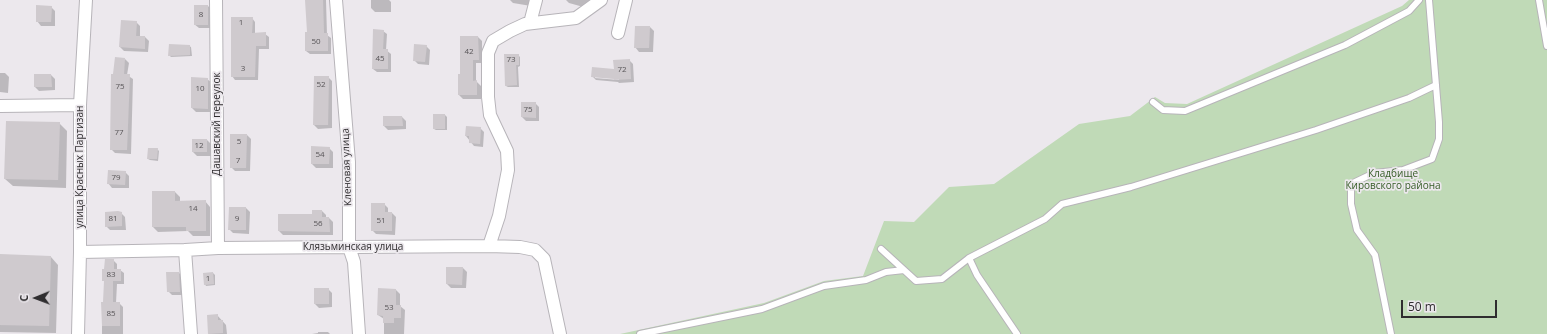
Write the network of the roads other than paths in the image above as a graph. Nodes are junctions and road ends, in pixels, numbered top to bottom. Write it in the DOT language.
graph roads {
  1 [pos="86,0"];
  2 [pos="216,0"];
  3 [pos="336,0"];
  4 [pos="536,0"];
  5 [pos="601,0"];
  6 [pos="626,0"];
  7 [pos="1419,0"];
  8 [pos="1429,0"];
  9 [pos="1539,0"];
  10 [pos="530,23"];
  11 [pos="618,33"];
  12 [pos="1547,46"];
  13 [pos="1436,85"];
  14 [pos="1153,102"];
  15 [pos="80,105"];
  16 [pos="0,106"];
  17 [pos="489,246"];
  18 [pos="349,247"];
  19 [pos="218,248"];
  20 [pos="880,249"];
  21 [pos="185,250"];
  22 [pos="80,252"];
  23 [pos="969,258"];
  24 [pos="904,270"];
  25 [pos="78,334"];
  26 [pos="191,334"];
  27 [pos="359,334"];
  28 [pos="560,334"];
  29 [pos="640,334"];
  30 [pos="1017,334"];
  31 [pos="1391,334"];
  1 -- 15 [label="street, улица Красных Партизан"];
  2 -- 19 [label="street, Дашавский переулок"];
  3 -- 18 [label="street, Кленовая улица"];
  4 -- 10 [label="street"];
  5 -- 10 [label="street"];
  6 -- 11 [label="street"];
  7 -- 14 [label="lane"];
  8 -- 13 [label="lane"];
  9 -- 12 [label="lane"];
  10 -- 17 [label="street"];
  13 -- 23 [label="lane"];
  13 -- 31 [label="lane"];
  15 -- 16 [label="street"];
  15 -- 22 [label="street, улица Красных Партизан"];
  17 -- 18 [label="street, Клязьминская улица"];
  17 -- 28 [label="street, Клязьминская улица"];
  18 -- 19 [label="street, Клязьминская улица"];
  18 -- 27 [label="street, Кленовая улица"];
  19 -- 21 [label="street, Клязьминская улица"];
  20 -- 24 [label="lane"];
  21 -- 22 [label="street, Клязьминская улица"];
  21 -- 26 [label="street"];
  22 -- 25 [label="street, улица Красных Партизан"];
  23 -- 24 [label="lane"];
  23 -- 30 [label="lane"];
  24 -- 29 [label="lane"];
}
